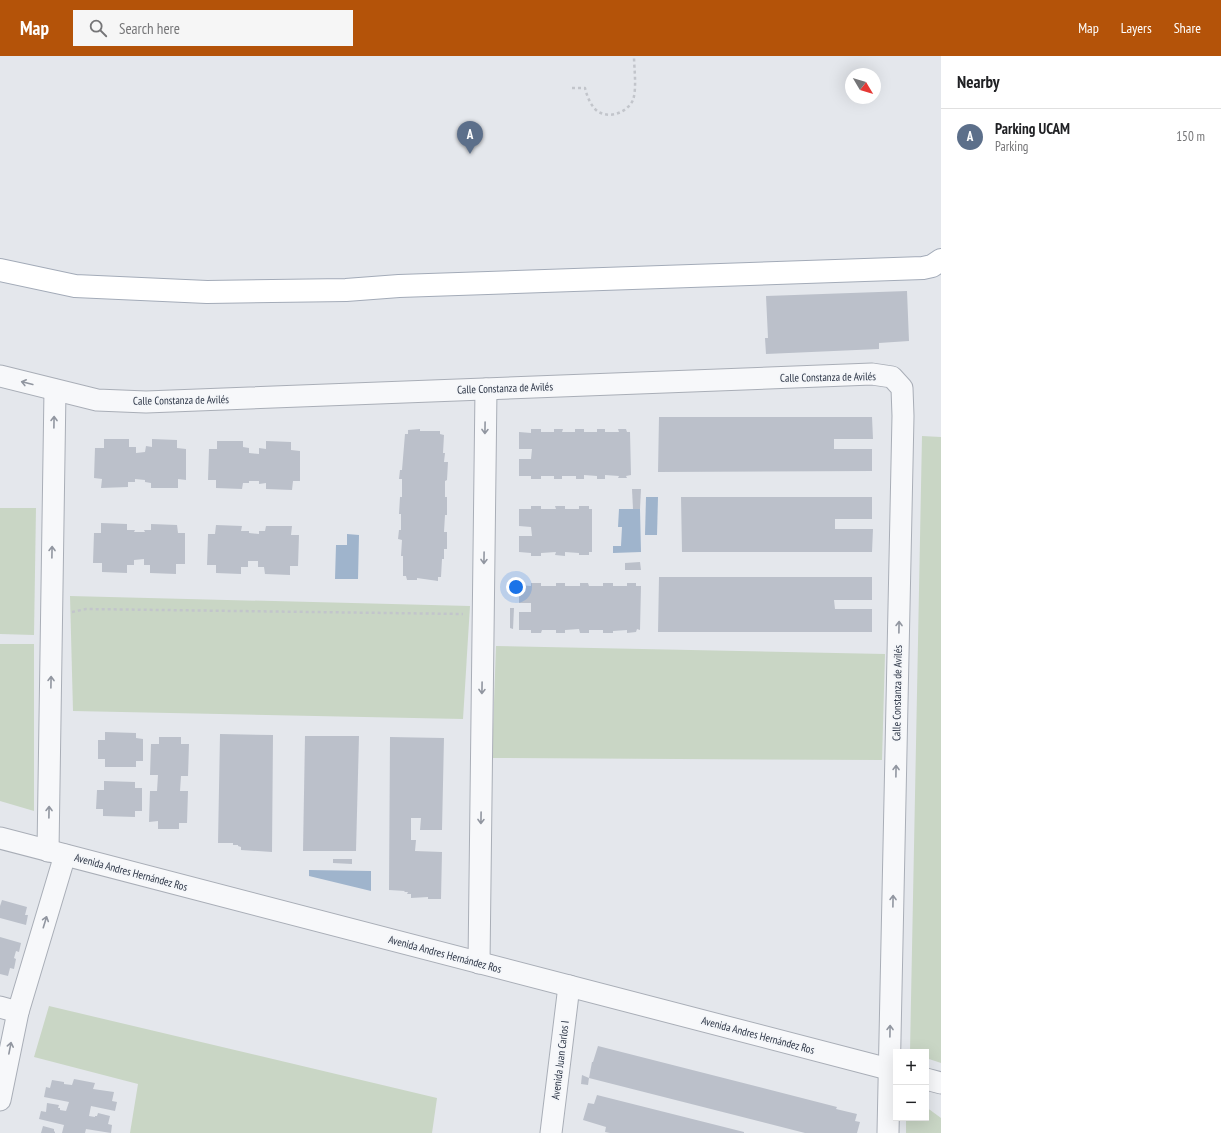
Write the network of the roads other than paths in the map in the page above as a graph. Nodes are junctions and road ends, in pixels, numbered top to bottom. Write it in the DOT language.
graph roads {
  1 [pos="938,266"];
  2 [pos="0,270"];
  3 [pos="0,376"];
  4 [pos="486,389"];
  5 [pos="54,390"];
  6 [pos="0,838"];
  7 [pos="57,853"];
  8 [pos="479,963"];
  9 [pos="569,986"];
  10 [pos="9,1009"];
  11 [pos="893,1049"];
  12 [pos="893,1071"];
  13 [pos="929,1080"];
  14 [pos="941,1083"];
  15 [pos="0,1100"];
  16 [pos="551,1133"];
  17 [pos="888,1133"];
  1 -- 2 [label="main road"];
  5 -- 3 [label="street, Calle Constanza de Avilés, one-way"];
  4 -- 5 [label="street, Calle Constanza de Avilés"];
  4 -- 8 [label="street, one-way"];
  11 -- 4 [label="street, Calle Constanza de Avilés, one-way"];
  7 -- 5 [label="street, one-way"];
  6 -- 7 [label="street, Avenida Andres Hernández Ros"];
  7 -- 8 [label="street, Avenida Andres Hernández Ros"];
  10 -- 7 [label="street, one-way"];
  8 -- 9 [label="street, Avenida Andres Hernández Ros"];
  9 -- 12 [label="street, Avenida Andres Hernández Ros"];
  9 -- 16 [label="street, Avenida Juan Carlos I"];
  15 -- 10 [label="street, one-way"];
  12 -- 17 [label="street, Calle Constanza de Avilés"];
  13 -- 14 [label="street"];
}
